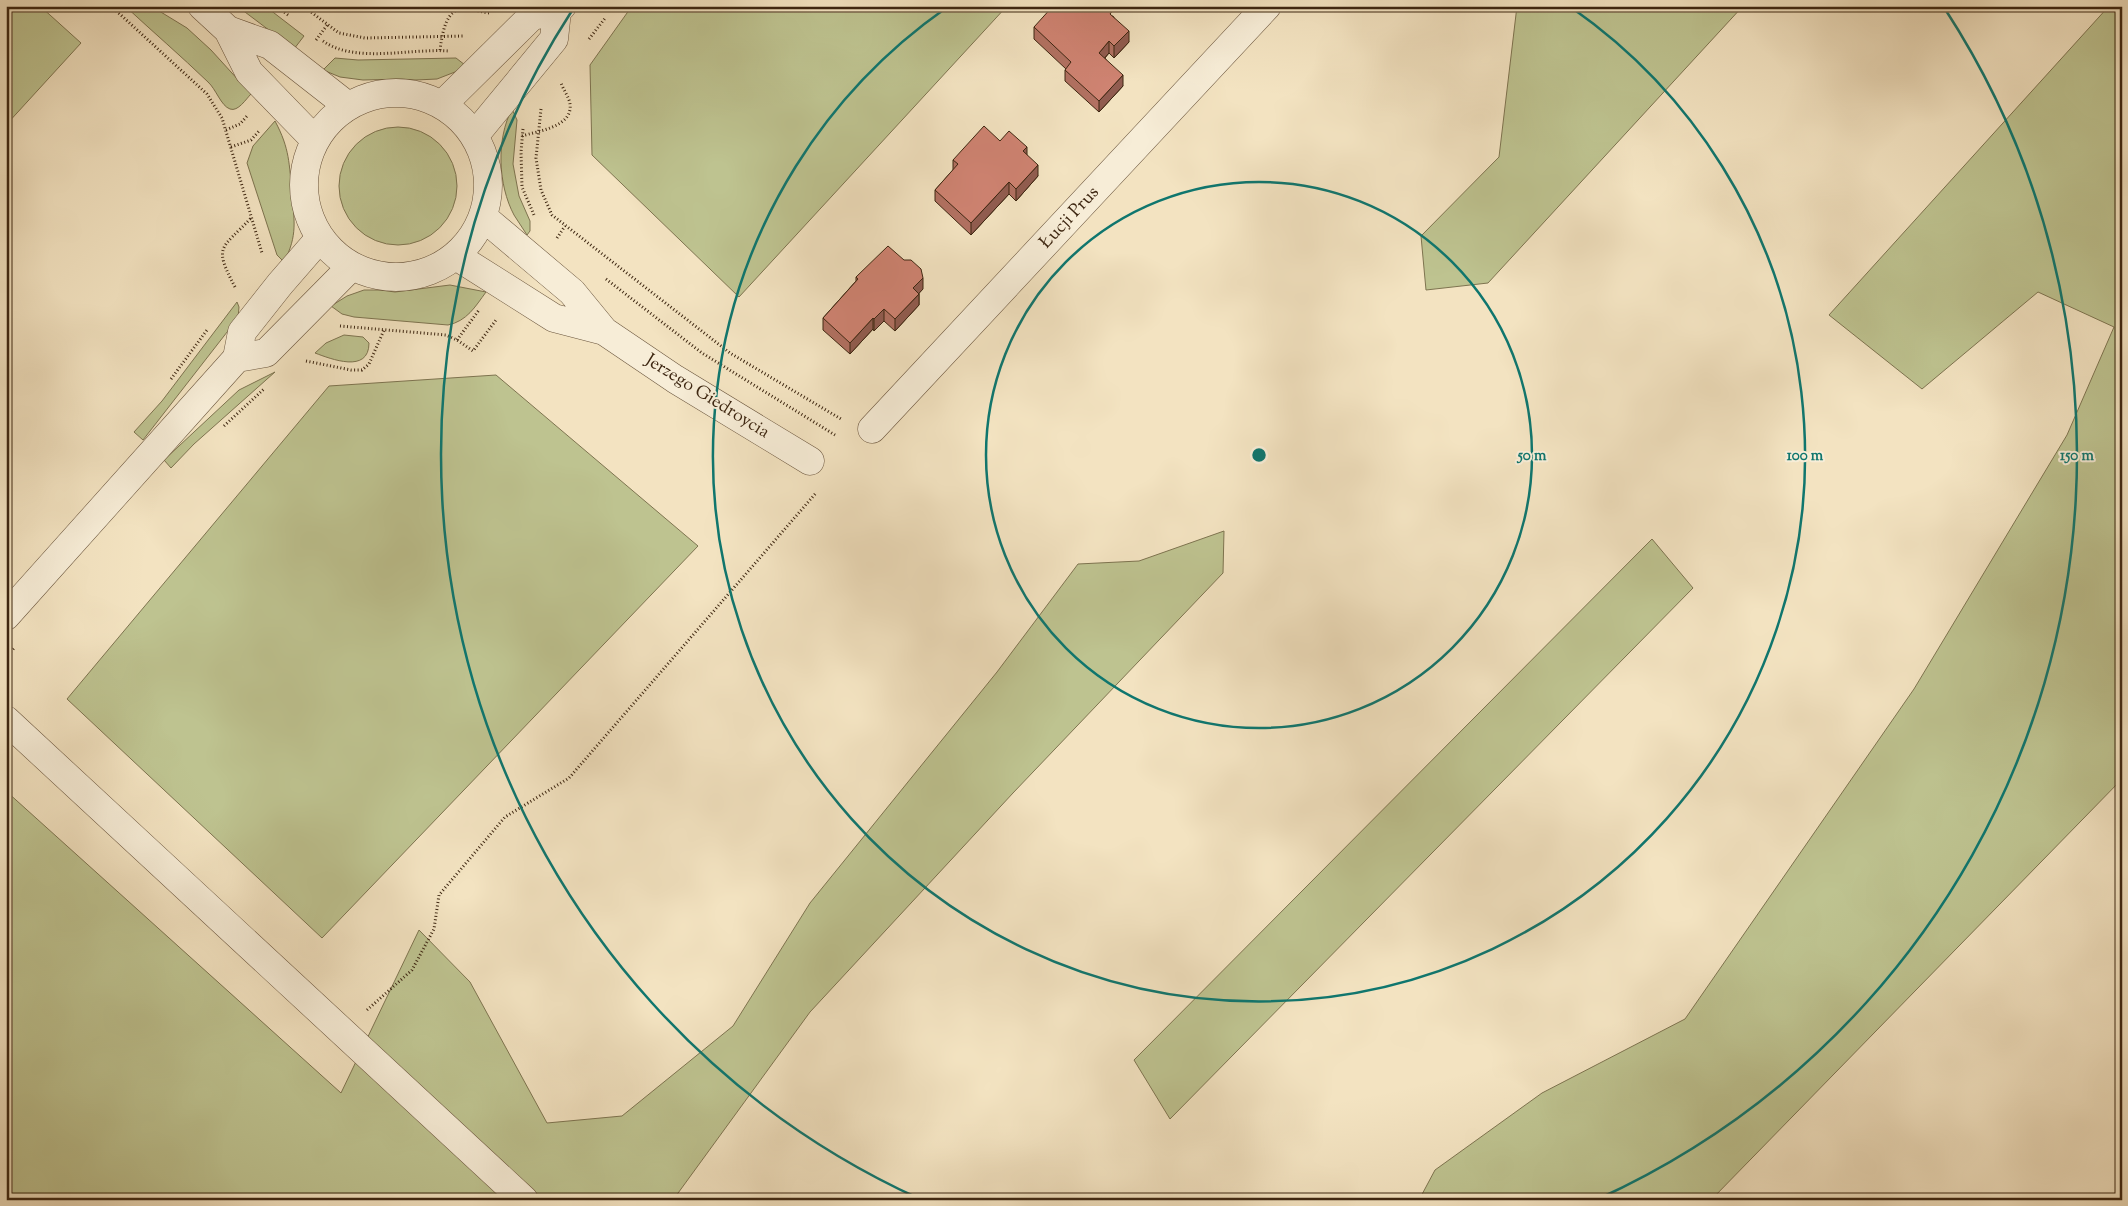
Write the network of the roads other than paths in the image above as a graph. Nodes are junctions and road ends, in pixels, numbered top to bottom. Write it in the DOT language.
graph roads {
  1 [pos="202,6"];
  2 [pos="1267,6"];
  3 [pos="550,11"];
  4 [pos="228,30"];
  5 [pos="442,105"];
  6 [pos="348,106"];
  7 [pos="475,135"];
  8 [pos="315,140"];
  9 [pos="483,217"];
  10 [pos="320,238"];
  11 [pos="456,256"];
  12 [pos="352,266"];
  13 [pos="604,331"];
  14 [pos="238,358"];
  15 [pos="872,429"];
  16 [pos="810,461"];
  17 [pos="6,616"];
  18 [pos="6,720"];
  19 [pos="524,1200"];
  1 -- 4 [label="street"];
  2 -- 15 [label="street, Łucji Prus"];
  3 -- 5 [label="street"];
  3 -- 7 [label="street"];
  4 -- 6 [label="street"];
  4 -- 8 [label="street"];
  5 -- 6 [label="street"];
  5 -- 7 [label="street"];
  6 -- 8 [label="street"];
  7 -- 9 [label="street"];
  8 -- 10 [label="street"];
  9 -- 11 [label="street"];
  9 -- 13 [label="street, Jerzego Giedroycia"];
  10 -- 12 [label="street"];
  10 -- 14 [label="street"];
  11 -- 12 [label="street"];
  11 -- 13 [label="street, Jerzego Giedroycia"];
  12 -- 14 [label="street"];
  13 -- 16 [label="street, Jerzego Giedroycia"];
  14 -- 17 [label="street"];
  18 -- 19 [label="street"];
}
